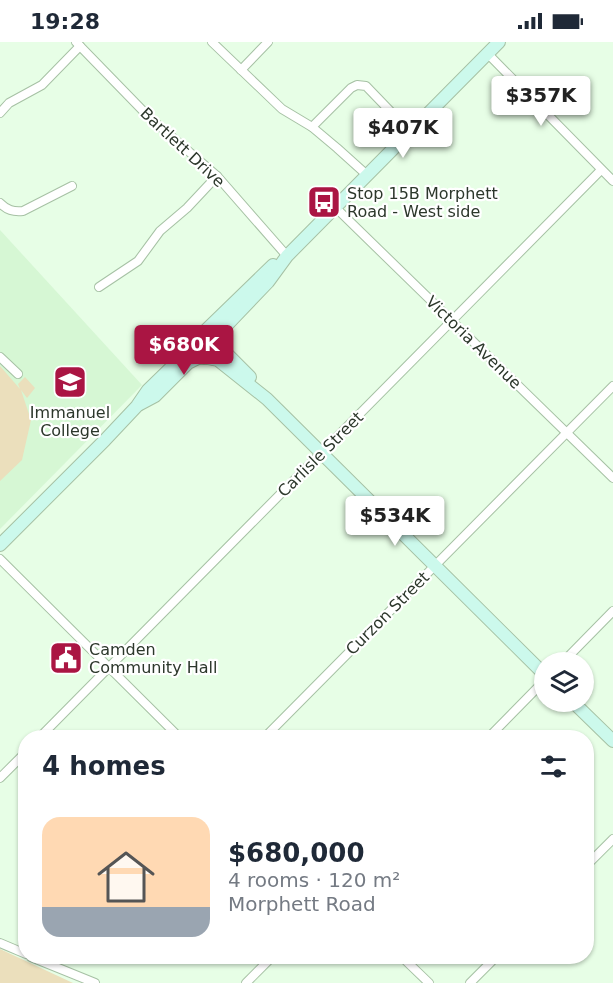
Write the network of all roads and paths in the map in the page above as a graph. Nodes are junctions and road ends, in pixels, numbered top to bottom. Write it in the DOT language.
graph roads {
  1 [pos="212,42"];
  2 [pos="268,42"];
  3 [pos="499,42"];
  4 [pos="78,44"];
  5 [pos="488,54"];
  6 [pos="241,70"];
  7 [pos="0,112"];
  8 [pos="392,112"];
  9 [pos="312,127"];
  10 [pos="601,170"];
  11 [pos="367,175"];
  12 [pos="217,176"];
  13 [pos="613,181"];
  14 [pos="72,186"];
  15 [pos="0,203"];
  16 [pos="335,207"];
  17 [pos="287,256"];
  18 [pos="99,287"];
  19 [pos="452,321"];
  20 [pos="205,331"];
  21 [pos="217,342"];
  22 [pos="190,343"];
  23 [pos="0,357"];
  24 [pos="204,358"];
  25 [pos="18,374"];
  26 [pos="613,386"];
  27 [pos="267,399"];
  28 [pos="137,406"];
  29 [pos="567,433"];
  30 [pos="321,453"];
  31 [pos="613,478"];
  32 [pos="0,545"];
  33 [pos="0,560"];
  34 [pos="435,565"];
  35 [pos="613,611"];
  36 [pos="573,652"];
  37 [pos="534,664"];
  38 [pos="110,667"];
  39 [pos="534,691"];
  40 [pos="583,712"];
  41 [pos="47,730"];
  42 [pos="172,730"];
  43 [pos="272,730"];
  44 [pos="496,730"];
  45 [pos="613,741"];
  46 [pos="18,760"];
  47 [pos="0,778"];
  48 [pos="613,839"];
  49 [pos="594,858"];
  50 [pos="0,943"];
  51 [pos="18,951"];
  52 [pos="55,964"];
  53 [pos="265,964"];
  54 [pos="409,964"];
  55 [pos="489,964"];
  56 [pos="95,983"];
  57 [pos="246,983"];
  58 [pos="429,983"];
  59 [pos="470,983"];
  1 -- 6 [label="street"];
  2 -- 6 [label="street"];
  3 -- 5 [label="street"];
  4 -- 7 [label="street"];
  4 -- 12 [label="street, Bartlett Drive"];
  5 -- 10 [label="street"];
  5 -- 11 [label="street"];
  6 -- 9 [label="street"];
  8 -- 9 [label="street"];
  9 -- 11 [label="street"];
  10 -- 13 [label="street"];
  10 -- 19 [label="street, Carlisle Street"];
  11 -- 16 [label="street"];
  12 -- 17 [label="street, Bartlett Drive"];
  12 -- 18 [label="street"];
  14 -- 15 [label="street"];
  16 -- 17 [label="street"];
  16 -- 19 [label="street, Victoria Avenue"];
  17 -- 20 [label="street"];
  17 -- 21 [label="street"];
  19 -- 29 [label="street, Victoria Avenue"];
  19 -- 30 [label="street, Carlisle Street"];
  20 -- 21 [label="street"];
  20 -- 22 [label="street"];
  21 -- 24 [label="street"];
  21 -- 27 [label="street"];
  22 -- 24 [label="street"];
  22 -- 28 [label="street"];
  23 -- 25 [label="street"];
  24 -- 27 [label="street"];
  24 -- 28 [label="street"];
  26 -- 29 [label="street, Curzon Street"];
  27 -- 30 [label="street"];
  28 -- 32 [label="street"];
  29 -- 31 [label="street, Victoria Avenue"];
  29 -- 34 [label="street, Curzon Street"];
  30 -- 34 [label="street"];
  30 -- 38 [label="street, Carlisle Street"];
  33 -- 38 [label="street"];
  34 -- 37 [label="street"];
  34 -- 43 [label="street, Curzon Street"];
  35 -- 36 [label="street"];
  38 -- 41 [label="street, Carlisle Street"];
  38 -- 42 [label="street"];
  39 -- 44 [label="street"];
  40 -- 45 [label="street"];
  46 -- 47 [label="street"];
  48 -- 49 [label="street"];
  50 -- 51 [label="street"];
  52 -- 56 [label="street"];
  53 -- 57 [label="street"];
  54 -- 58 [label="street"];
  55 -- 59 [label="street"];
}
